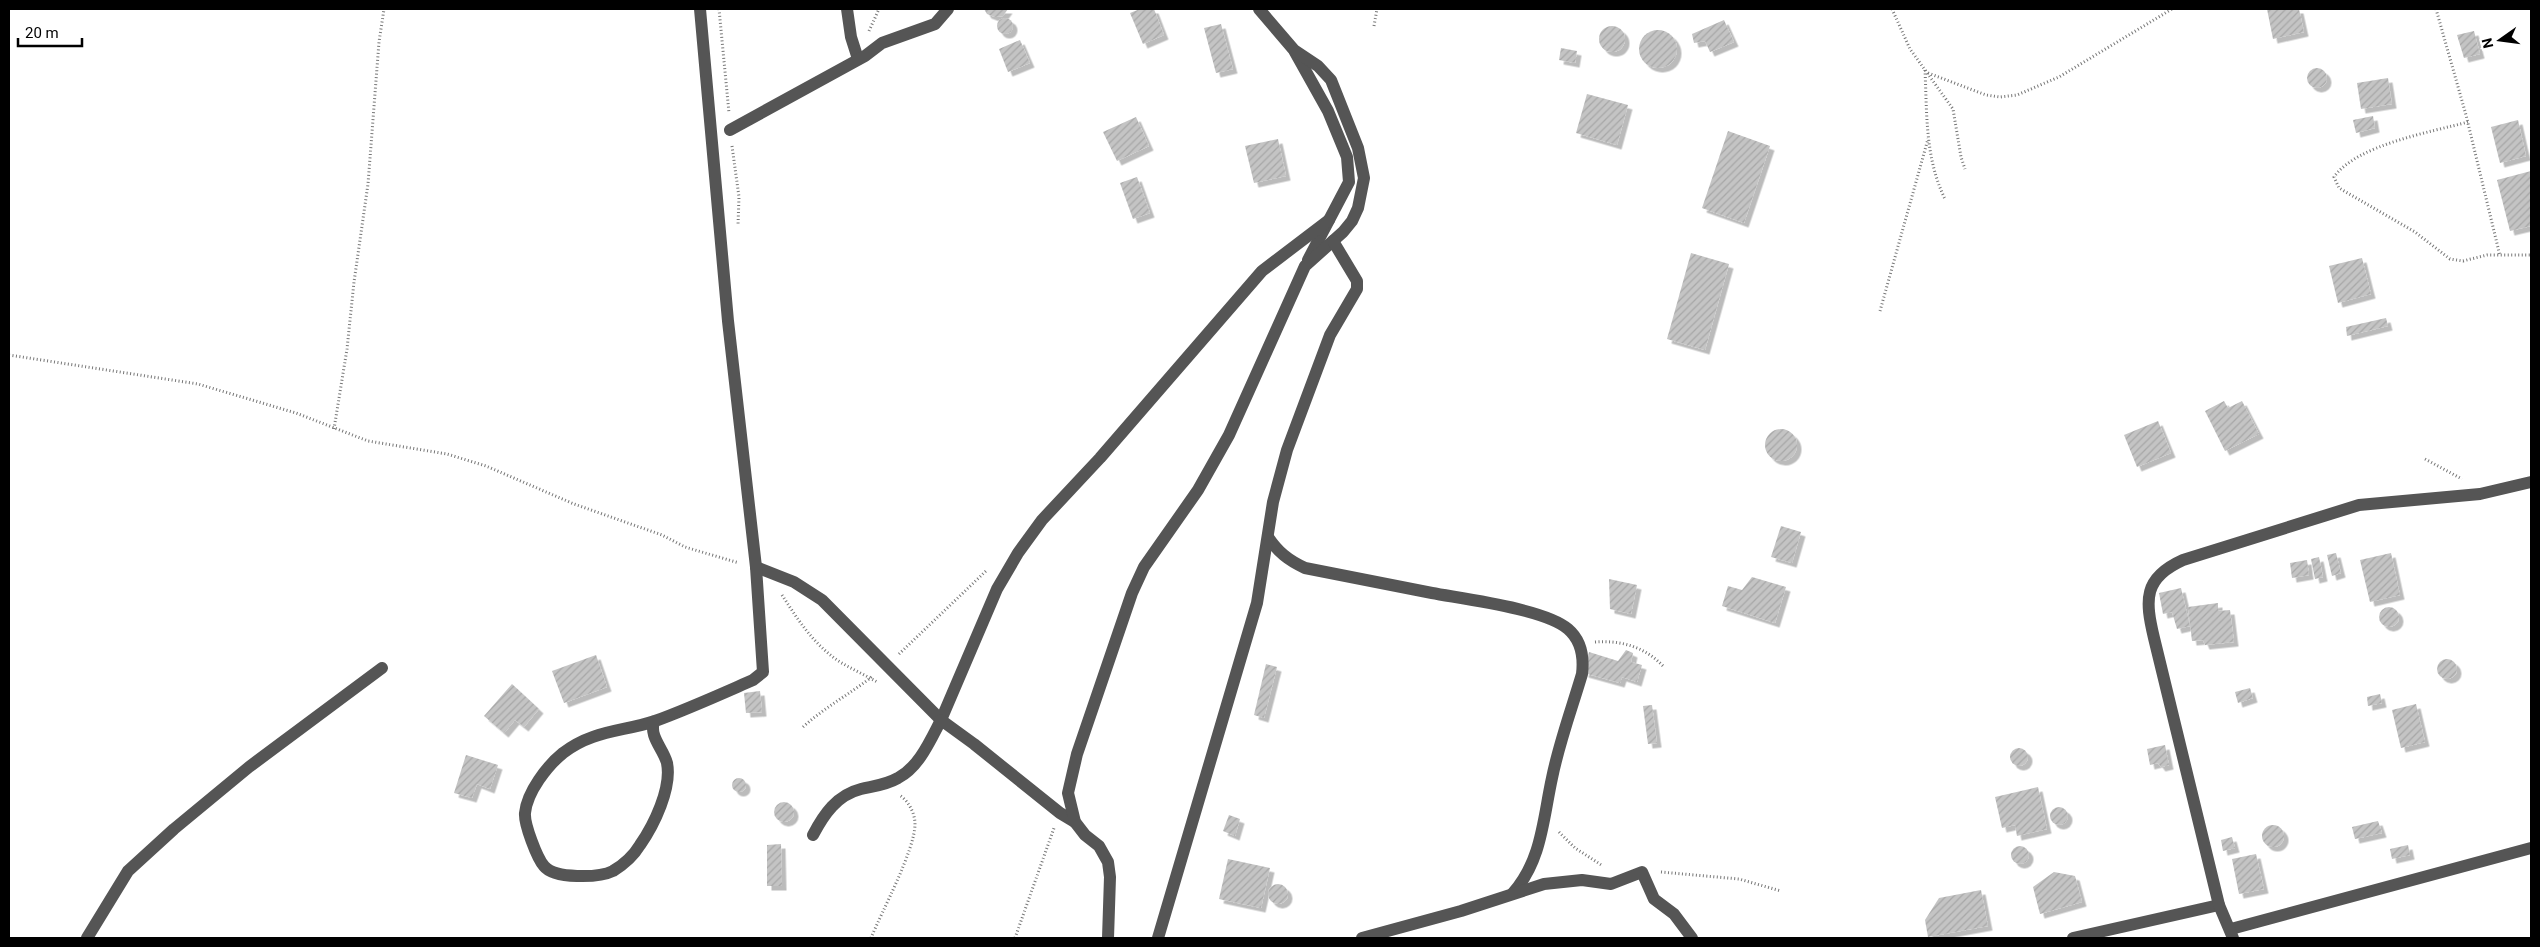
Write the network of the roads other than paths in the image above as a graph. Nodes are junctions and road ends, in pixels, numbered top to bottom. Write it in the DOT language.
graph roads {
  1 [pos="700,9"];
  2 [pos="847,9"];
  3 [pos="948,9"];
  4 [pos="1258,9"];
  5 [pos="1294,50"];
  6 [pos="858,59"];
  7 [pos="730,130"];
  8 [pos="1329,220"];
  9 [pos="1333,241"];
  10 [pos="1305,266"];
  11 [pos="2531,482"];
  12 [pos="1268,537"];
  13 [pos="762,569"];
  14 [pos="382,668"];
  15 [pos="941,720"];
  16 [pos="654,721"];
  17 [pos="1075,822"];
  18 [pos="813,835"];
  19 [pos="2531,848"];
  20 [pos="1513,893"];
  21 [pos="2219,905"];
  22 [pos="2232,934"];
  23 [pos="86,938"];
  24 [pos="1108,938"];
  25 [pos="1158,938"];
  26 [pos="1362,938"];
  27 [pos="1692,938"];
  28 [pos="2073,938"];
  1 -- 13 [label="street"];
  2 -- 6 [label="street"];
  3 -- 6 [label="street"];
  4 -- 5 [label="street"];
  5 -- 8 [label="street"];
  5 -- 9 [label="street"];
  6 -- 7 [label="street"];
  8 -- 10 [label="street"];
  8 -- 15 [label="street"];
  9 -- 10 [label="street"];
  9 -- 12 [label="street"];
  10 -- 17 [label="street"];
  11 -- 21 [label="street"];
  12 -- 20 [label="street"];
  12 -- 25 [label="street"];
  13 -- 15 [label="street"];
  13 -- 16 [label="street"];
  14 -- 23 [label="street"];
  15 -- 17 [label="street"];
  15 -- 18 [label="street"];
  16 -- 16 [label="street"];
  17 -- 24 [label="street"];
  19 -- 22 [label="street"];
  20 -- 26 [label="street"];
  20 -- 27 [label="street"];
  21 -- 22 [label="street"];
  21 -- 28 [label="street"];
}
